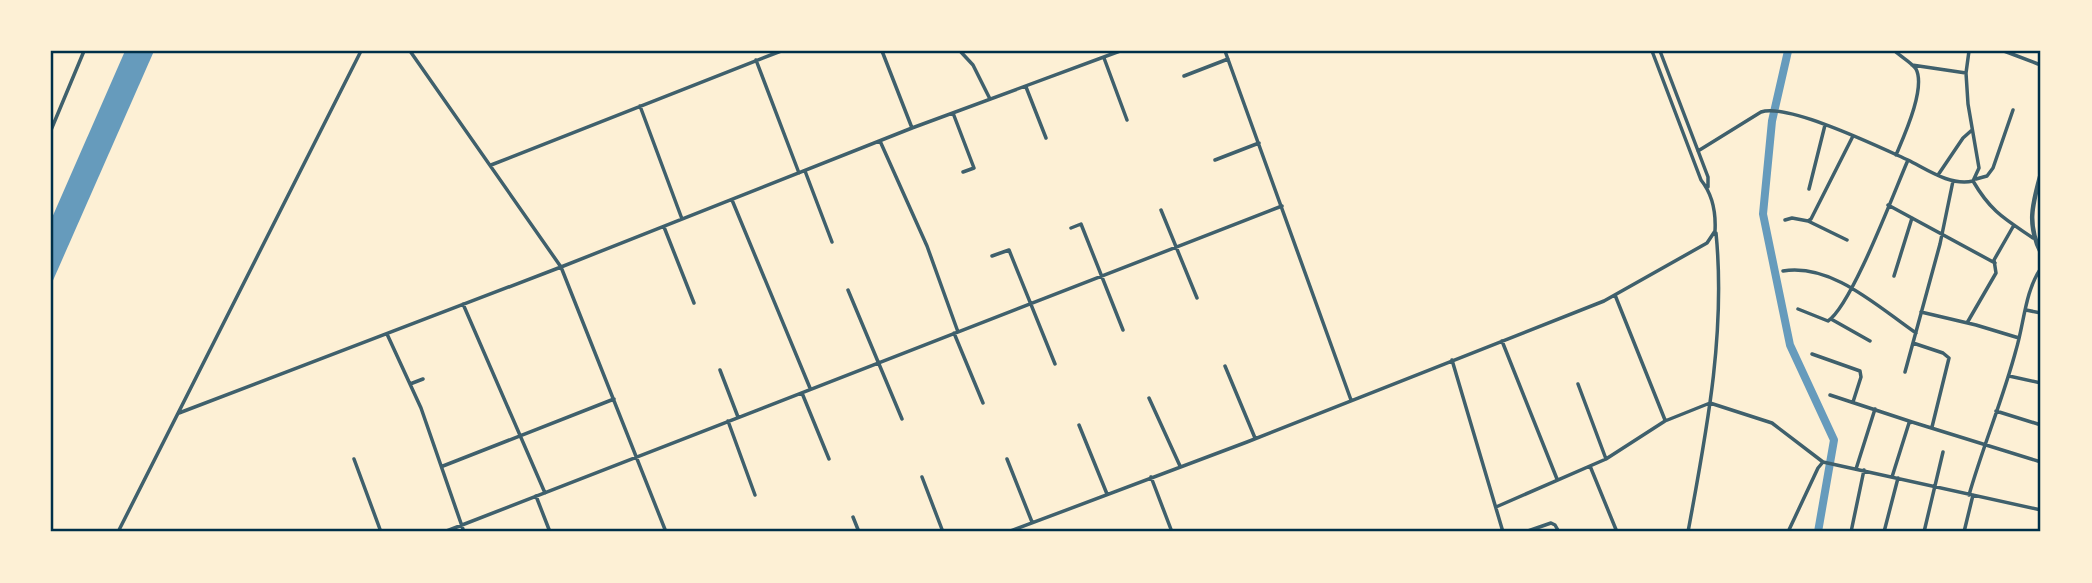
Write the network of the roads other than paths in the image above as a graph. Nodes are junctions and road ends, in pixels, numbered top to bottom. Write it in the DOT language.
graph roads {
  1 [pos="84,51"];
  2 [pos="361,51"];
  3 [pos="410,51"];
  4 [pos="781,51"];
  5 [pos="882,51"];
  6 [pos="960,51"];
  7 [pos="1120,51"];
  8 [pos="1225,51"];
  9 [pos="1652,51"];
  10 [pos="1660,51"];
  11 [pos="1895,51"];
  12 [pos="1969,51"];
  13 [pos="2004,51"];
  14 [pos="1104,58"];
  15 [pos="1228,59"];
  16 [pos="756,60"];
  17 [pos="2038,64"];
  18 [pos="1912,65"];
  19 [pos="1966,73"];
  20 [pos="1184,76"];
  21 [pos="1026,87"];
  22 [pos="990,100"];
  23 [pos="640,106"];
  24 [pos="2013,110"];
  25 [pos="953,113"];
  26 [pos="1127,120"];
  27 [pos="1825,125"];
  28 [pos="912,128"];
  29 [pos="51,130"];
  30 [pos="1972,130"];
  31 [pos="1853,136"];
  32 [pos="1046,138"];
  33 [pos="880,141"];
  34 [pos="1259,143"];
  35 [pos="1698,152"];
  36 [pos="1896,155"];
  37 [pos="1216,160"];
  38 [pos="1908,160"];
  39 [pos="491,165"];
  40 [pos="804,171"];
  41 [pos="963,172"];
  42 [pos="799,173"];
  43 [pos="2041,173"];
  44 [pos="1938,175"];
  45 [pos="1975,180"];
  46 [pos="1953,181"];
  47 [pos="1708,188"];
  48 [pos="1809,189"];
  49 [pos="732,200"];
  50 [pos="1888,205"];
  51 [pos="1282,206"];
  52 [pos="1161,210"];
  53 [pos="1912,218"];
  54 [pos="682,219"];
  55 [pos="1785,220"];
  56 [pos="1808,221"];
  57 [pos="2014,225"];
  58 [pos="664,227"];
  59 [pos="1071,228"];
  60 [pos="1715,231"];
  61 [pos="1943,233"];
  62 [pos="2033,238"];
  63 [pos="1847,240"];
  64 [pos="832,242"];
  65 [pos="1176,248"];
  66 [pos="2041,253"];
  67 [pos="992,256"];
  68 [pos="1994,263"];
  69 [pos="561,267"];
  70 [pos="2041,268"];
  71 [pos="1783,271"];
  72 [pos="1102,276"];
  73 [pos="1894,276"];
  74 [pos="1852,289"];
  75 [pos="848,290"];
  76 [pos="1615,295"];
  77 [pos="1197,298"];
  78 [pos="694,303"];
  79 [pos="463,304"];
  80 [pos="1031,304"];
  81 [pos="1798,309"];
  82 [pos="2026,310"];
  83 [pos="1921,312"];
  84 [pos="2041,313"];
  85 [pos="1831,319"];
  86 [pos="1967,323"];
  87 [pos="1123,330"];
  88 [pos="956,333"];
  89 [pos="1916,333"];
  90 [pos="387,334"];
  91 [pos="2019,338"];
  92 [pos="1502,340"];
  93 [pos="1870,341"];
  94 [pos="1913,343"];
  95 [pos="1812,354"];
  96 [pos="1452,359"];
  97 [pos="877,363"];
  98 [pos="1055,364"];
  99 [pos="1225,366"];
  100 [pos="720,370"];
  101 [pos="1905,372"];
  102 [pos="2008,376"];
  103 [pos="423,379"];
  104 [pos="2041,383"];
  105 [pos="410,384"];
  106 [pos="1577,384"];
  107 [pos="811,389"];
  108 [pos="802,393"];
  109 [pos="1830,395"];
  110 [pos="1149,398"];
  111 [pos="614,399"];
  112 [pos="1351,400"];
  113 [pos="983,402"];
  114 [pos="1853,402"];
  115 [pos="1710,403"];
  116 [pos="1875,409"];
  117 [pos="1996,411"];
  118 [pos="179,413"];
  119 [pos="738,417"];
  120 [pos="902,419"];
  121 [pos="727,421"];
  122 [pos="1665,421"];
  123 [pos="1912,422"];
  124 [pos="1079,425"];
  125 [pos="2041,425"];
  126 [pos="1932,427"];
  127 [pos="521,435"];
  128 [pos="1255,439"];
  129 [pos="1984,444"];
  130 [pos="1942,452"];
  131 [pos="637,458"];
  132 [pos="354,459"];
  133 [pos="829,459"];
  134 [pos="1007,459"];
  135 [pos="1606,459"];
  136 [pos="1825,462"];
  137 [pos="2041,463"];
  138 [pos="1180,466"];
  139 [pos="1590,466"];
  140 [pos="442,467"];
  141 [pos="1856,469"];
  142 [pos="1864,470"];
  143 [pos="922,477"];
  144 [pos="1151,477"];
  145 [pos="1892,477"];
  146 [pos="1898,478"];
  147 [pos="1557,479"];
  148 [pos="1934,486"];
  149 [pos="545,493"];
  150 [pos="1107,494"];
  151 [pos="755,495"];
  152 [pos="1971,495"];
  153 [pos="536,496"];
  154 [pos="1496,507"];
  155 [pos="2041,510"];
  156 [pos="853,517"];
  157 [pos="1033,523"];
  158 [pos="462,525"];
  159 [pos="118,532"];
  160 [pos="381,532"];
  161 [pos="444,532"];
  162 [pos="464,532"];
  163 [pos="550,532"];
  164 [pos="666,532"];
  165 [pos="859,532"];
  166 [pos="943,532"];
  167 [pos="1008,532"];
  168 [pos="1172,532"];
  169 [pos="1503,532"];
  170 [pos="1525,532"];
  171 [pos="1559,532"];
  172 [pos="1617,532"];
  173 [pos="1688,532"];
  174 [pos="1788,532"];
  175 [pos="1851,532"];
  176 [pos="1884,532"];
  177 [pos="1924,532"];
  178 [pos="1965,532"];
  1 -- 29 [label="street"];
  2 -- 118 [label="street"];
  3 -- 39 [label="street"];
  4 -- 16 [label="street"];
  5 -- 28 [label="street"];
  6 -- 22 [label="street"];
  7 -- 14 [label="street"];
  8 -- 15 [label="street"];
  9 -- 47 [label="street"];
  10 -- 35 [label="street"];
  11 -- 18 [label="street"];
  12 -- 19 [label="street"];
  13 -- 17 [label="street"];
  14 -- 21 [label="street"];
  14 -- 26 [label="street"];
  15 -- 20 [label="street"];
  15 -- 34 [label="street"];
  16 -- 23 [label="street"];
  16 -- 42 [label="street"];
  18 -- 19 [label="street"];
  18 -- 36 [label="street"];
  19 -- 30 [label="street"];
  21 -- 22 [label="street"];
  21 -- 32 [label="street"];
  22 -- 25 [label="street"];
  23 -- 39 [label="street"];
  23 -- 54 [label="street"];
  24 -- 45 [label="street"];
  25 -- 28 [label="street"];
  25 -- 41 [label="street"];
  27 -- 31 [label="street"];
  27 -- 35 [label="street"];
  27 -- 48 [label="street"];
  28 -- 33 [label="street"];
  30 -- 44 [label="street"];
  30 -- 45 [label="street"];
  31 -- 36 [label="street"];
  31 -- 56 [label="street"];
  33 -- 40 [label="street"];
  33 -- 88 [label="street"];
  34 -- 37 [label="street"];
  34 -- 51 [label="street"];
  35 -- 47 [label="street"];
  36 -- 38 [label="street"];
  38 -- 44 [label="street"];
  38 -- 50 [label="street"];
  39 -- 69 [label="street"];
  40 -- 42 [label="street"];
  40 -- 64 [label="street"];
  42 -- 49 [label="street"];
  43 -- 62 [label="street"];
  44 -- 46 [label="street"];
  45 -- 46 [label="street"];
  45 -- 57 [label="street"];
  46 -- 61 [label="street"];
  47 -- 60 [label="street"];
  49 -- 54 [label="street"];
  49 -- 107 [label="street"];
  50 -- 53 [label="street"];
  50 -- 74 [label="street"];
  51 -- 65 [label="street"];
  51 -- 112 [label="street"];
  52 -- 65 [label="street"];
  53 -- 61 [label="street"];
  53 -- 73 [label="street"];
  54 -- 58 [label="street"];
  55 -- 56 [label="street"];
  56 -- 63 [label="street"];
  57 -- 62 [label="street"];
  57 -- 68 [label="street"];
  58 -- 69 [label="street"];
  58 -- 78 [label="street"];
  59 -- 72 [label="street"];
  60 -- 76 [label="street"];
  60 -- 115 [label="street"];
  61 -- 68 [label="street"];
  61 -- 83 [label="street"];
  62 -- 66 [label="street"];
  65 -- 72 [label="street"];
  65 -- 77 [label="street"];
  67 -- 80 [label="street"];
  68 -- 86 [label="street"];
  69 -- 79 [label="street"];
  69 -- 111 [label="street"];
  70 -- 82 [label="street"];
  71 -- 74 [label="street"];
  72 -- 80 [label="street"];
  72 -- 87 [label="street"];
  74 -- 85 [label="street"];
  74 -- 89 [label="street"];
  75 -- 97 [label="street"];
  76 -- 92 [label="street"];
  76 -- 122 [label="street"];
  79 -- 90 [label="street"];
  79 -- 127 [label="street"];
  80 -- 88 [label="street"];
  80 -- 98 [label="street"];
  81 -- 85 [label="street"];
  82 -- 84 [label="street"];
  82 -- 91 [label="street"];
  83 -- 86 [label="street"];
  83 -- 89 [label="street"];
  85 -- 93 [label="street"];
  86 -- 91 [label="street"];
  88 -- 97 [label="street"];
  88 -- 113 [label="street"];
  89 -- 94 [label="street"];
  90 -- 105 [label="street"];
  90 -- 118 [label="street"];
  91 -- 102 [label="street"];
  92 -- 96 [label="street"];
  92 -- 147 [label="street"];
  94 -- 101 [label="street"];
  94 -- 126 [label="street"];
  95 -- 114 [label="street"];
  96 -- 112 [label="street"];
  96 -- 154 [label="street"];
  97 -- 107 [label="street"];
  97 -- 120 [label="street"];
  99 -- 128 [label="street"];
  100 -- 119 [label="street"];
  102 -- 104 [label="street"];
  102 -- 117 [label="street"];
  103 -- 105 [label="street"];
  105 -- 140 [label="street"];
  106 -- 135 [label="street"];
  107 -- 108 [label="street"];
  108 -- 119 [label="street"];
  108 -- 133 [label="street"];
  109 -- 114 [label="street"];
  110 -- 138 [label="street"];
  111 -- 127 [label="street"];
  111 -- 131 [label="street"];
  112 -- 128 [label="street"];
  114 -- 116 [label="street"];
  115 -- 122 [label="street"];
  115 -- 136 [label="street"];
  115 -- 173 [label="street"];
  116 -- 123 [label="street"];
  116 -- 141 [label="street"];
  117 -- 125 [label="street"];
  117 -- 129 [label="street"];
  118 -- 159 [label="street"];
  119 -- 121 [label="street"];
  121 -- 131 [label="street"];
  121 -- 151 [label="street"];
  122 -- 135 [label="street"];
  123 -- 126 [label="street"];
  123 -- 145 [label="street"];
  124 -- 150 [label="street"];
  126 -- 129 [label="street"];
  127 -- 140 [label="street"];
  127 -- 149 [label="street"];
  128 -- 138 [label="street"];
  129 -- 137 [label="street"];
  129 -- 152 [label="street"];
  130 -- 148 [label="street"];
  131 -- 149 [label="street"];
  131 -- 164 [label="street"];
  132 -- 160 [label="street"];
  134 -- 157 [label="street"];
  135 -- 139 [label="street"];
  136 -- 141 [label="street"];
  136 -- 174 [label="street"];
  138 -- 144 [label="street"];
  139 -- 147 [label="street"];
  139 -- 172 [label="street"];
  140 -- 158 [label="street"];
  141 -- 142 [label="street"];
  142 -- 145 [label="street"];
  142 -- 175 [label="street"];
  143 -- 166 [label="street"];
  144 -- 150 [label="street"];
  144 -- 168 [label="street"];
  145 -- 146 [label="street"];
  146 -- 148 [label="street"];
  146 -- 176 [label="street"];
  147 -- 154 [label="street"];
  148 -- 152 [label="street"];
  148 -- 177 [label="street"];
  149 -- 153 [label="street"];
  150 -- 157 [label="street"];
  152 -- 155 [label="street"];
  152 -- 178 [label="street"];
  153 -- 158 [label="street"];
  153 -- 163 [label="street"];
  154 -- 169 [label="street"];
  156 -- 165 [label="street"];
  157 -- 167 [label="street"];
  158 -- 161 [label="street"];
  158 -- 162 [label="street"];
  170 -- 171 [label="street"];
}
